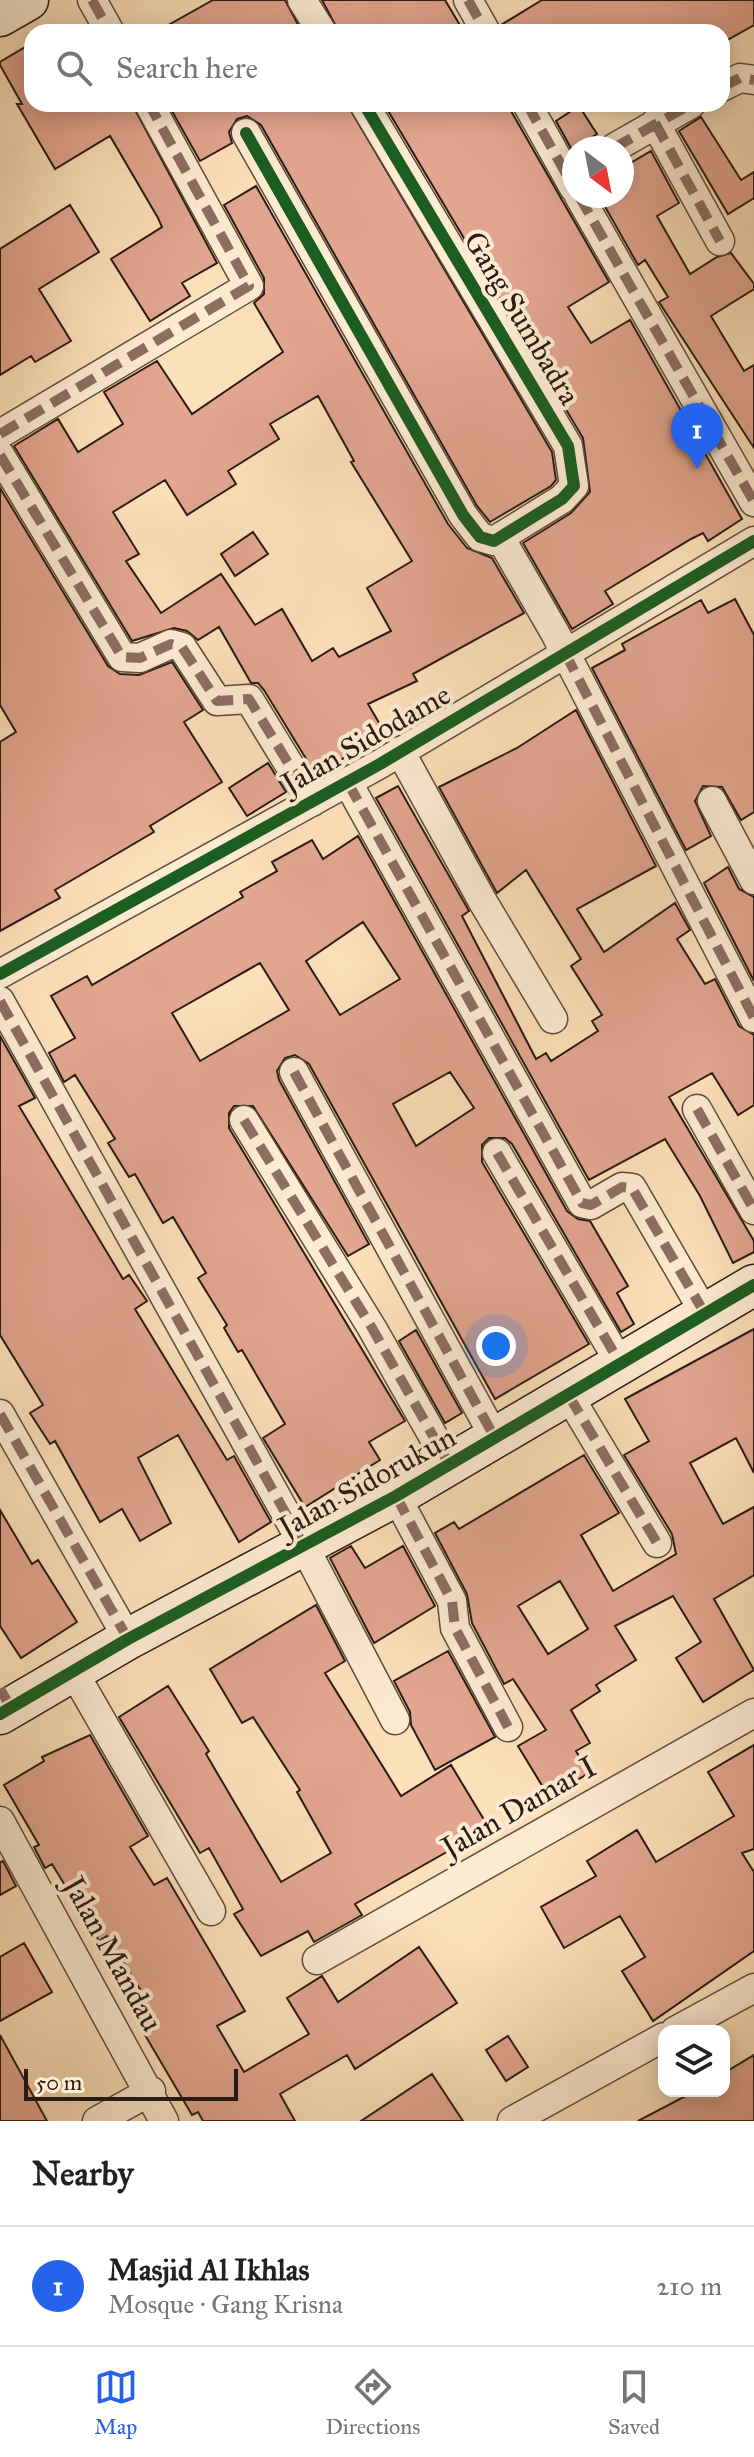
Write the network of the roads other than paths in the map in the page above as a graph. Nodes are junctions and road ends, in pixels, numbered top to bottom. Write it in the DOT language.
graph roads {
  1 [pos="28,0"];
  2 [pos="92,0"];
  3 [pos="302,0"];
  4 [pos="468,0"];
  5 [pos="0,16"];
  6 [pos="106,24"];
  7 [pos="317,24"];
  8 [pos="482,24"];
  9 [pos="754,80"];
  10 [pos="730,83"];
  11 [pos="153,112"];
  12 [pos="369,112"];
  13 [pos="532,112"];
  14 [pos="676,112"];
  15 [pos="655,123"];
  16 [pos="246,133"];
  17 [pos="634,136"];
  18 [pos="562,164"];
  19 [pos="587,208"];
  20 [pos="720,241"];
  21 [pos="0,434"];
  22 [pos="0,455"];
  23 [pos="754,502"];
  24 [pos="501,539"];
  25 [pos="754,541"];
  26 [pos="565,653"];
  27 [pos="400,751"];
  28 [pos="348,783"];
  29 [pos="712,801"];
  30 [pos="312,802"];
  31 [pos="754,880"];
  32 [pos="0,974"];
  33 [pos="0,1001"];
  34 [pos="754,1018"];
  35 [pos="553,1019"];
  36 [pos="294,1072"];
  37 [pos="697,1109"];
  38 [pos="244,1120"];
  39 [pos="497,1153"];
  40 [pos="754,1210"];
  41 [pos="754,1285"];
  42 [pos="705,1314"];
  43 [pos="621,1365"];
  44 [pos="569,1396"];
  45 [pos="0,1414"];
  46 [pos="496,1440"];
  47 [pos="450,1466"];
  48 [pos="396,1496"];
  49 [pos="657,1543"];
  50 [pos="305,1548"];
  51 [pos="128,1639"];
  52 [pos="73,1671"];
  53 [pos="4,1704"];
  54 [pos="754,1713"];
  55 [pos="395,1720"];
  56 [pos="508,1727"];
  57 [pos="0,1821"];
  58 [pos="211,1911"];
  59 [pos="317,1960"];
  60 [pos="754,1988"];
  61 [pos="686,2025"];
  62 [pos="658,2040"];
  63 [pos="151,2091"];
  64 [pos="97,2121"];
  65 [pos="164,2121"];
  66 [pos="512,2121"];
  1 -- 5 [label="street"];
  2 -- 6 [label="street"];
  3 -- 7 [label="street"];
  4 -- 8 [label="street"];
  9 -- 10 [label="street"];
  11 -- 21 [label="street"];
  12 -- 24 [label="street, Gang Sumbadra"];
  13 -- 18 [label="street"];
  14 -- 15 [label="street"];
  15 -- 17 [label="street"];
  15 -- 20 [label="street"];
  16 -- 24 [label="street"];
  19 -- 23 [label="street"];
  22 -- 30 [label="street"];
  24 -- 26 [label="street"];
  25 -- 26 [label="street, Jalan Sidodame"];
  26 -- 27 [label="street, Jalan Sidodame"];
  26 -- 34 [label="street"];
  27 -- 28 [label="street, Jalan Sidodame"];
  27 -- 35 [label="street"];
  28 -- 30 [label="street, Jalan Sidodame"];
  28 -- 42 [label="street"];
  29 -- 31 [label="street"];
  30 -- 32 [label="street, Jalan Sidodame"];
  33 -- 50 [label="street"];
  36 -- 46 [label="street"];
  37 -- 40 [label="street"];
  38 -- 47 [label="street"];
  39 -- 43 [label="street"];
  41 -- 42 [label="street, Jalan Sidorukun"];
  42 -- 43 [label="street, Jalan Sidorukun"];
  43 -- 44 [label="street, Jalan Sidorukun"];
  44 -- 46 [label="street, Jalan Sidorukun"];
  44 -- 49 [label="street"];
  45 -- 51 [label="street"];
  46 -- 47 [label="street, Jalan Sidorukun"];
  47 -- 48 [label="street, Jalan Sidorukun"];
  48 -- 50 [label="street, Jalan Sidorukun"];
  48 -- 56 [label="street"];
  50 -- 51 [label="street, Jalan Sidorukun"];
  50 -- 55 [label="street"];
  51 -- 52 [label="street, Jalan Sidorukun"];
  52 -- 53 [label="street, Jalan Sidorukun"];
  52 -- 58 [label="street"];
  54 -- 59 [label="street, Jalan Damar I"];
  57 -- 63 [label="street, Jalan Mandau"];
  60 -- 61 [label="street"];
  62 -- 66 [label="street"];
  63 -- 64 [label="street"];
  63 -- 65 [label="street, Jalan Mandau"];
}
